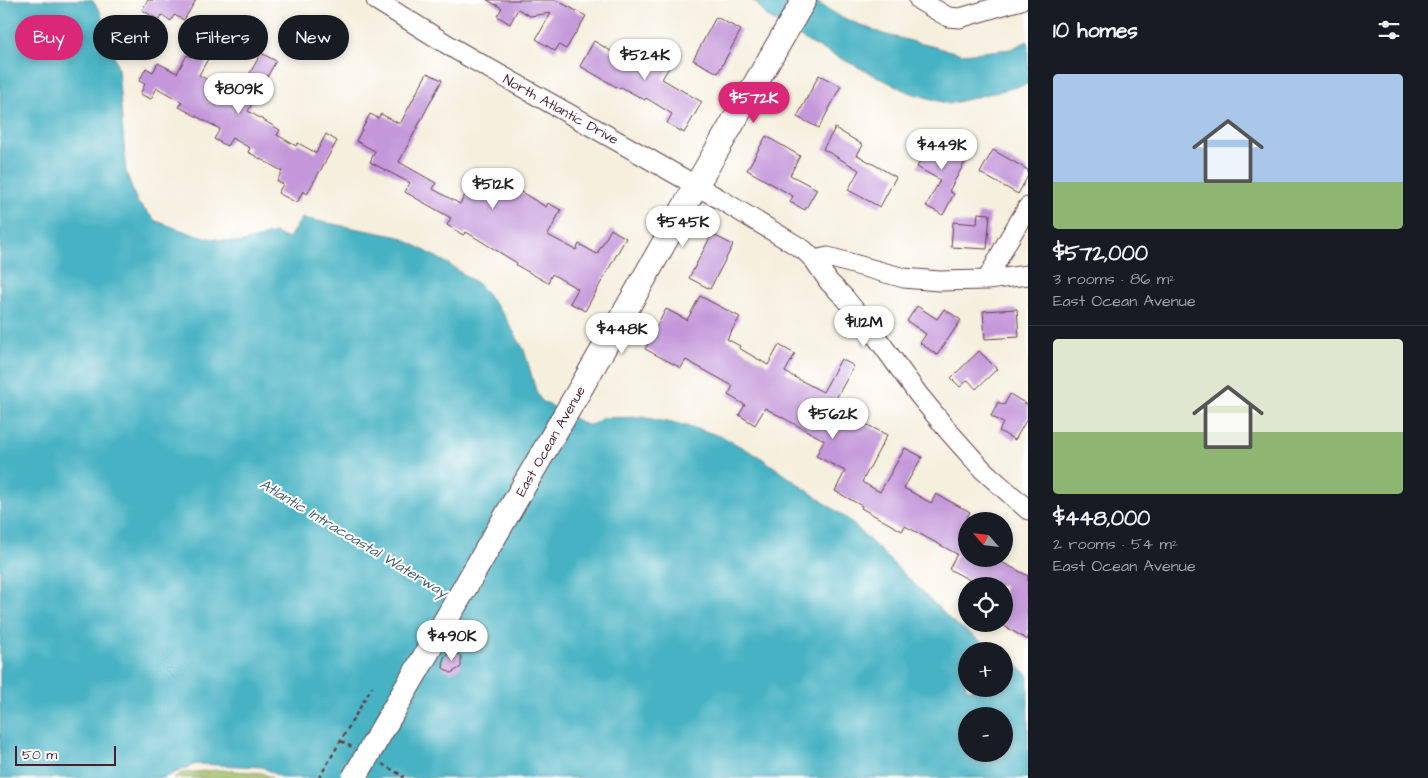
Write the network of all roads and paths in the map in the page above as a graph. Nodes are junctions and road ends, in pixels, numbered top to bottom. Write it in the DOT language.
graph roads {
  1 [pos="376,0"];
  2 [pos="804,0"];
  3 [pos="919,0"];
  4 [pos="1021,0"];
  5 [pos="696,186"];
  6 [pos="1028,207"];
  7 [pos="814,260"];
  8 [pos="1028,275"];
  9 [pos="987,280"];
  10 [pos="1028,510"];
  11 [pos="372,687"];
  12 [pos="319,778"];
  13 [pos="354,778"];
  1 -- 5 [label="street, North Atlantic Drive"];
  2 -- 5 [label="main road, East Ocean Avenue"];
  3 -- 4 [label="street"];
  5 -- 7 [label="street, North Atlantic Drive"];
  5 -- 13 [label="main road, East Ocean Avenue, bridge"];
  6 -- 9 [label="street"];
  7 -- 9 [label="street"];
  7 -- 10 [label="street, North Atlantic Drive"];
  8 -- 9 [label="street"];
  11 -- 12 [label="path"];
}
